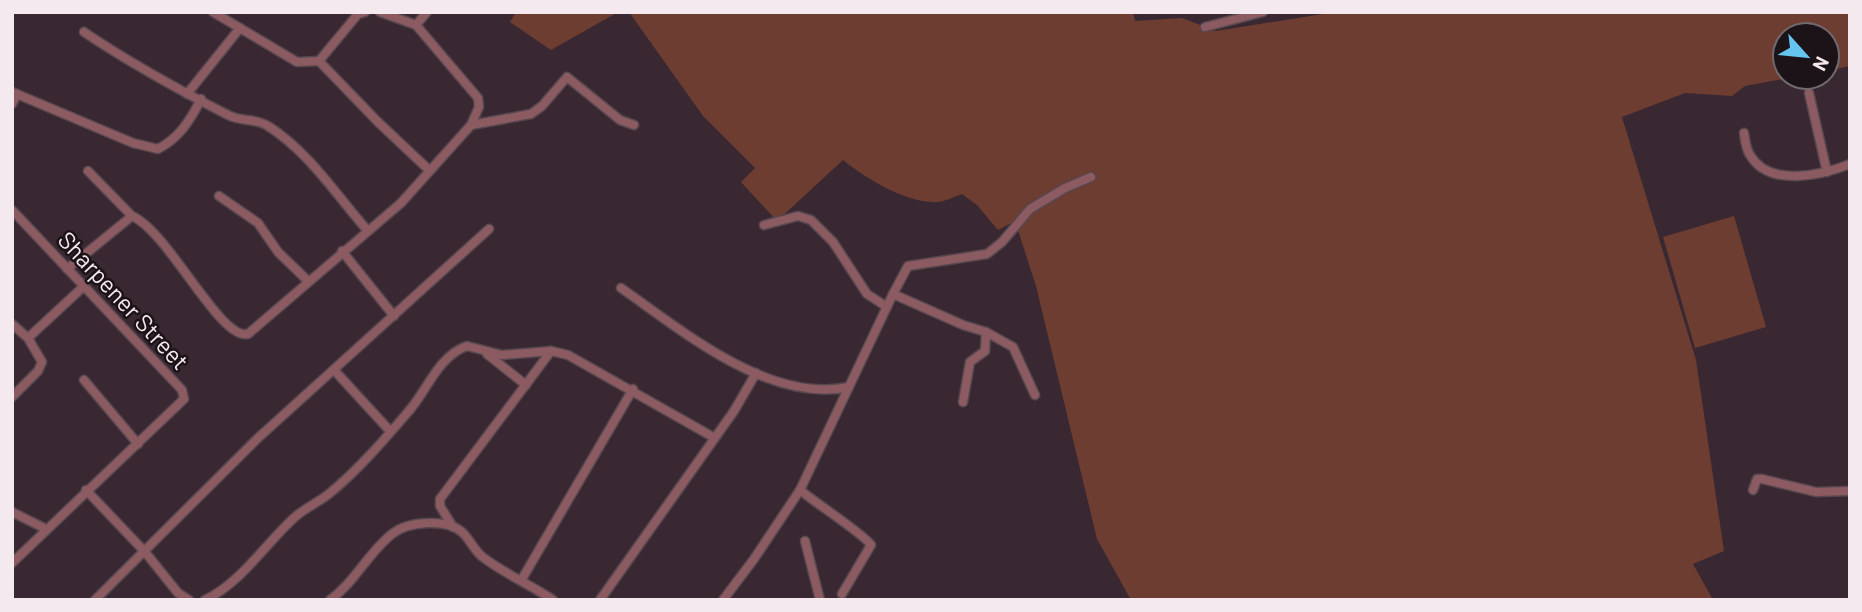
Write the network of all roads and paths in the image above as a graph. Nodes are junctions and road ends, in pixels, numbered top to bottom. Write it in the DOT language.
graph roads {
  1 [pos="213,12"];
  2 [pos="380,12"];
  3 [pos="427,12"];
  4 [pos="1263,12"];
  5 [pos="360,13"];
  6 [pos="416,25"];
  7 [pos="1205,27"];
  8 [pos="240,28"];
  9 [pos="84,32"];
  10 [pos="318,61"];
  11 [pos="14,93"];
  12 [pos="1809,93"];
  13 [pos="187,94"];
  14 [pos="201,99"];
  15 [pos="12,104"];
  16 [pos="471,125"];
  17 [pos="634,125"];
  18 [pos="1744,133"];
  19 [pos="1850,164"];
  20 [pos="429,170"];
  21 [pos="88,171"];
  22 [pos="1827,172"];
  23 [pos="1091,177"];
  24 [pos="219,196"];
  25 [pos="12,210"];
  26 [pos="132,216"];
  27 [pos="764,225"];
  28 [pos="489,229"];
  29 [pos="368,231"];
  30 [pos="342,251"];
  31 [pos="68,269"];
  32 [pos="308,281"];
  33 [pos="83,287"];
  34 [pos="621,288"];
  35 [pos="893,294"];
  36 [pos="887,307"];
  37 [pos="394,316"];
  38 [pos="12,324"];
  39 [pos="986,332"];
  40 [pos="28,338"];
  41 [pos="551,351"];
  42 [pos="485,352"];
  43 [pos="334,370"];
  44 [pos="756,373"];
  45 [pos="84,380"];
  46 [pos="526,385"];
  47 [pos="849,387"];
  48 [pos="633,389"];
  49 [pos="1035,395"];
  50 [pos="12,397"];
  51 [pos="963,402"];
  52 [pos="390,431"];
  53 [pos="713,437"];
  54 [pos="138,444"];
  55 [pos="86,490"];
  56 [pos="800,490"];
  57 [pos="1753,490"];
  58 [pos="1850,491"];
  59 [pos="12,512"];
  60 [pos="453,527"];
  61 [pos="46,529"];
  62 [pos="805,541"];
  63 [pos="145,552"];
  64 [pos="12,563"];
  65 [pos="522,579"];
  66 [pos="842,594"];
  67 [pos="95,600"];
  68 [pos="189,600"];
  69 [pos="205,600"];
  70 [pos="330,600"];
  71 [pos="553,600"];
  72 [pos="600,600"];
  73 [pos="723,600"];
  74 [pos="820,600"];
  1 -- 8 [label="street"];
  2 -- 6 [label="street"];
  3 -- 6 [label="street"];
  4 -- 7 [label="street"];
  5 -- 10 [label="street"];
  6 -- 16 [label="street"];
  8 -- 10 [label="street"];
  8 -- 13 [label="street"];
  9 -- 13 [label="street"];
  10 -- 20 [label="street"];
  11 -- 14 [label="street"];
  11 -- 15 [label="street"];
  12 -- 22 [label="street"];
  13 -- 14 [label="street"];
  14 -- 29 [label="street"];
  16 -- 17 [label="street"];
  16 -- 20 [label="street"];
  18 -- 22 [label="street"];
  19 -- 22 [label="street"];
  20 -- 29 [label="street"];
  21 -- 26 [label="street"];
  23 -- 35 [label="street"];
  24 -- 32 [label="street"];
  25 -- 31 [label="street, Sharpener Street"];
  26 -- 31 [label="street"];
  26 -- 32 [label="street"];
  27 -- 36 [label="street"];
  28 -- 37 [label="street"];
  29 -- 30 [label="street"];
  30 -- 32 [label="street"];
  30 -- 37 [label="street"];
  31 -- 33 [label="street, Sharpener Street"];
  33 -- 40 [label="street"];
  33 -- 54 [label="street, Sharpener Street"];
  34 -- 44 [label="street"];
  35 -- 36 [label="street"];
  35 -- 39 [label="street"];
  36 -- 47 [label="street"];
  37 -- 43 [label="street"];
  38 -- 40 [label="street"];
  39 -- 49 [label="street"];
  39 -- 51 [label="street"];
  40 -- 50 [label="street"];
  41 -- 42 [label="street"];
  41 -- 46 [label="street"];
  41 -- 48 [label="street"];
  42 -- 46 [label="street"];
  42 -- 52 [label="street"];
  43 -- 52 [label="street"];
  43 -- 63 [label="street"];
  44 -- 47 [label="street"];
  44 -- 53 [label="street"];
  45 -- 54 [label="street"];
  46 -- 60 [label="street"];
  47 -- 56 [label="street"];
  48 -- 53 [label="street"];
  48 -- 65 [label="street"];
  52 -- 69 [label="street"];
  53 -- 72 [label="street"];
  54 -- 55 [label="street, Sharpener Street"];
  55 -- 61 [label="street, Sharpener Street"];
  55 -- 63 [label="street"];
  56 -- 66 [label="street"];
  56 -- 73 [label="street"];
  57 -- 58 [label="street"];
  59 -- 61 [label="street"];
  60 -- 65 [label="street"];
  60 -- 70 [label="street"];
  61 -- 64 [label="street, Sharpener Street"];
  62 -- 74 [label="street"];
  63 -- 67 [label="street"];
  63 -- 68 [label="street"];
  65 -- 71 [label="street"];
}
